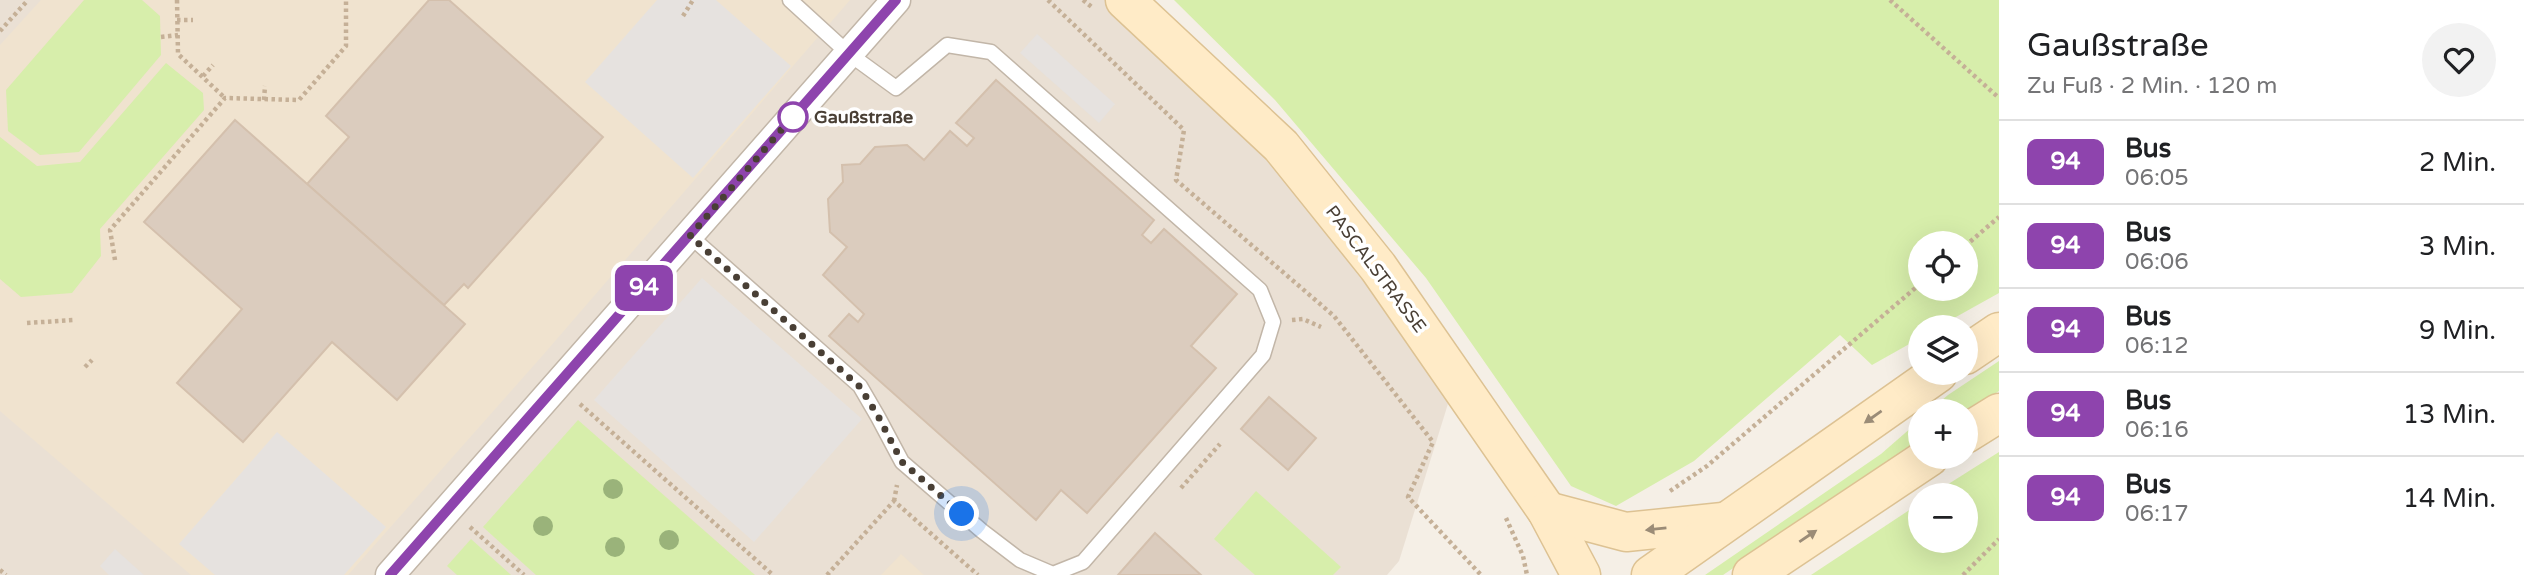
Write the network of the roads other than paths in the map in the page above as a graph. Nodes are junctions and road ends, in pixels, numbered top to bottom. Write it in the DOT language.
graph roads {
  1 [pos="790,0"];
  2 [pos="896,0"];
  3 [pos="1109,4"];
  4 [pos="848,53"];
  5 [pos="690,236"];
  6 [pos="1999,332"];
  7 [pos="1978,346"];
  8 [pos="1921,385"];
  9 [pos="1999,413"];
  10 [pos="1978,426"];
  11 [pos="1909,469"];
  12 [pos="1546,511"];
  13 [pos="1724,522"];
  14 [pos="390,575"];
  15 [pos="1581,575"];
  16 [pos="1651,575"];
  17 [pos="1752,575"];
  1 -- 4 [label="lane"];
  2 -- 4 [label="street"];
  3 -- 12 [label="street, PASCALSTRASSE"];
  4 -- 5 [label="street"];
  4 -- 5 [label="lane"];
  5 -- 14 [label="street"];
  6 -- 7 [label="street"];
  8 -- 13 [label="street, one-way"];
  9 -- 10 [label="street"];
  17 -- 11 [label="street, one-way"];
  13 -- 12 [label="street, one-way"];
  12 -- 15 [label="street, PASCALSTRASSE"];
  13 -- 16 [label="street"];
}
